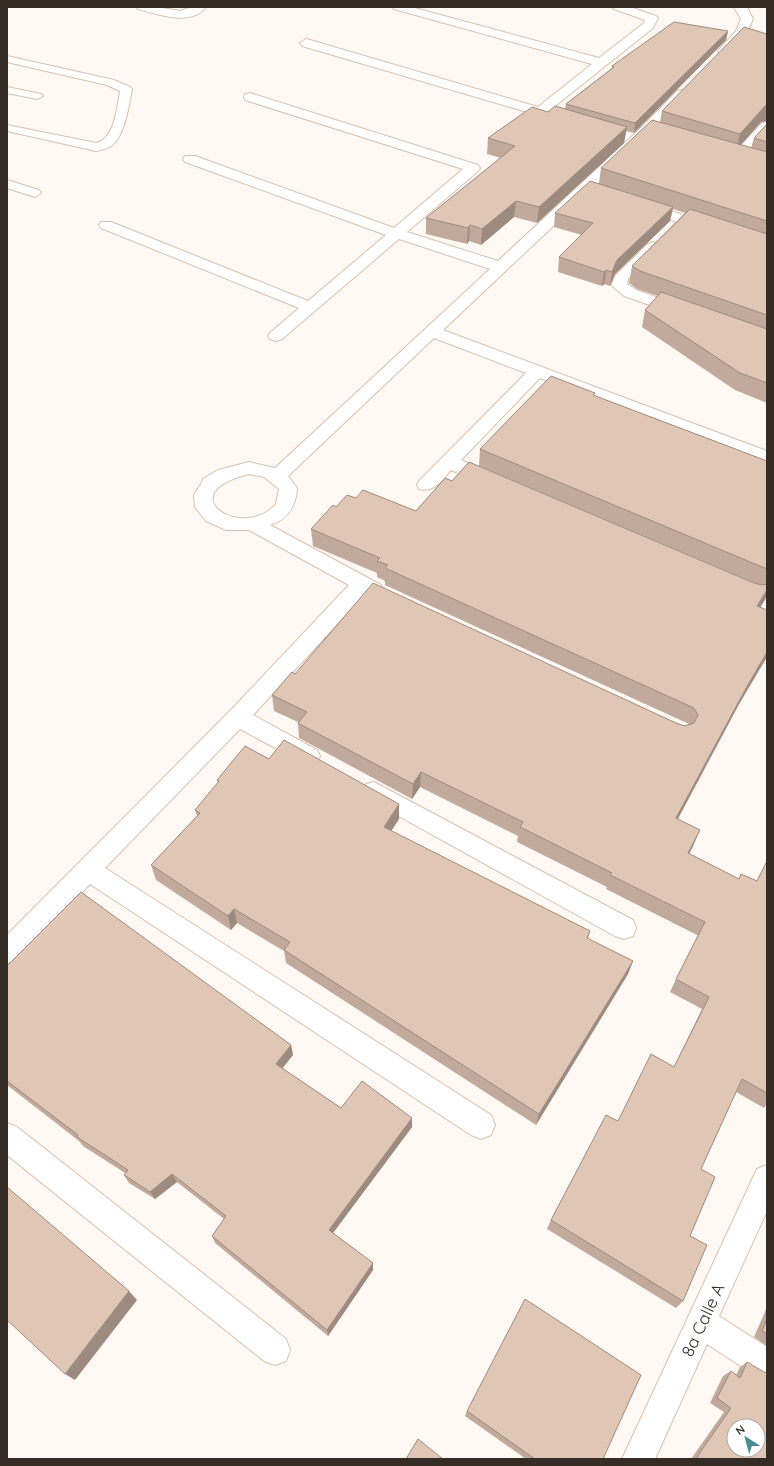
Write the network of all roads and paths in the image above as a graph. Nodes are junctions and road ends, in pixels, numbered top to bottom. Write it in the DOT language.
graph roads {
  1 [pos="142,7"];
  2 [pos="398,7"];
  3 [pos="618,7"];
  4 [pos="740,7"];
  5 [pos="196,10"];
  6 [pos="306,43"];
  7 [pos="716,59"];
  8 [pos="7,60"];
  9 [pos="602,64"];
  10 [pos="690,86"];
  11 [pos="7,90"];
  12 [pos="37,96"];
  13 [pos="250,97"];
  14 [pos="540,112"];
  15 [pos="569,121"];
  16 [pos="767,126"];
  17 [pos="7,128"];
  18 [pos="647,130"];
  19 [pos="662,134"];
  20 [pos="621,136"];
  21 [pos="636,140"];
  22 [pos="723,152"];
  23 [pos="738,157"];
  24 [pos="190,159"];
  25 [pos="752,161"];
  26 [pos="7,184"];
  27 [pos="586,187"];
  28 [pos="600,192"];
  29 [pos="35,193"];
  30 [pos="630,202"];
  31 [pos="106,225"];
  32 [pos="672,228"];
  33 [pos="395,233"];
  34 [pos="767,246"];
  35 [pos="500,267"];
  36 [pos="310,307"];
  37 [pos="695,316"];
  38 [pos="432,331"];
  39 [pos="276,336"];
  40 [pos="538,371"];
  41 [pos="767,458"];
  42 [pos="448,462"];
  43 [pos="277,476"];
  44 [pos="426,485"];
  45 [pos="507,487"];
  46 [pos="254,525"];
  47 [pos="362,584"];
  48 [pos="391,597"];
  49 [pos="238,717"];
  50 [pos="327,766"];
  51 [pos="355,781"];
  52 [pos="88,870"];
  53 [pos="624,928"];
  54 [pos="7,952"];
  55 [pos="481,1124"];
  56 [pos="7,1137"];
  57 [pos="767,1179"];
  58 [pos="702,1323"];
  59 [pos="275,1350"];
  60 [pos="767,1365"];
  61 [pos="638,1459"];
  1 -- 5 [label="street"];
  2 -- 9 [label="street"];
  3 -- 9 [label="street"];
  4 -- 7 [label="street"];
  6 -- 14 [label="street"];
  8 -- 17 [label="lane"];
  9 -- 14 [label="street"];
  10 -- 18 [label="street"];
  11 -- 12 [label="lane"];
  13 -- 33 [label="street"];
  14 -- 15 [label="street"];
  16 -- 23 [label="street"];
  18 -- 19 [label="street"];
  18 -- 21 [label="street"];
  20 -- 21 [label="street"];
  21 -- 27 [label="street"];
  22 -- 23 [label="street"];
  23 -- 25 [label="street"];
  24 -- 33 [label="street"];
  26 -- 29 [label="lane"];
  27 -- 28 [label="street"];
  27 -- 35 [label="street"];
  30 -- 32 [label="street"];
  31 -- 36 [label="street"];
  32 -- 34 [label="street"];
  32 -- 37 [label="street"];
  33 -- 35 [label="street"];
  33 -- 36 [label="street"];
  35 -- 38 [label="street"];
  36 -- 39 [label="street"];
  38 -- 40 [label="street"];
  38 -- 43 [label="street"];
  40 -- 41 [label="street"];
  40 -- 42 [label="street"];
  42 -- 44 [label="street"];
  42 -- 45 [label="street"];
  43 -- 46 [label="street"];
  43 -- 46 [label="street"];
  46 -- 47 [label="street"];
  47 -- 48 [label="street"];
  47 -- 49 [label="street"];
  49 -- 50 [label="street"];
  49 -- 52 [label="street"];
  51 -- 53 [label="street"];
  52 -- 54 [label="street"];
  52 -- 55 [label="street"];
  56 -- 59 [label="street"];
  57 -- 58 [label="street, 8a Calle A"];
  58 -- 60 [label="street"];
  58 -- 61 [label="street, 8a Calle A"];
}
